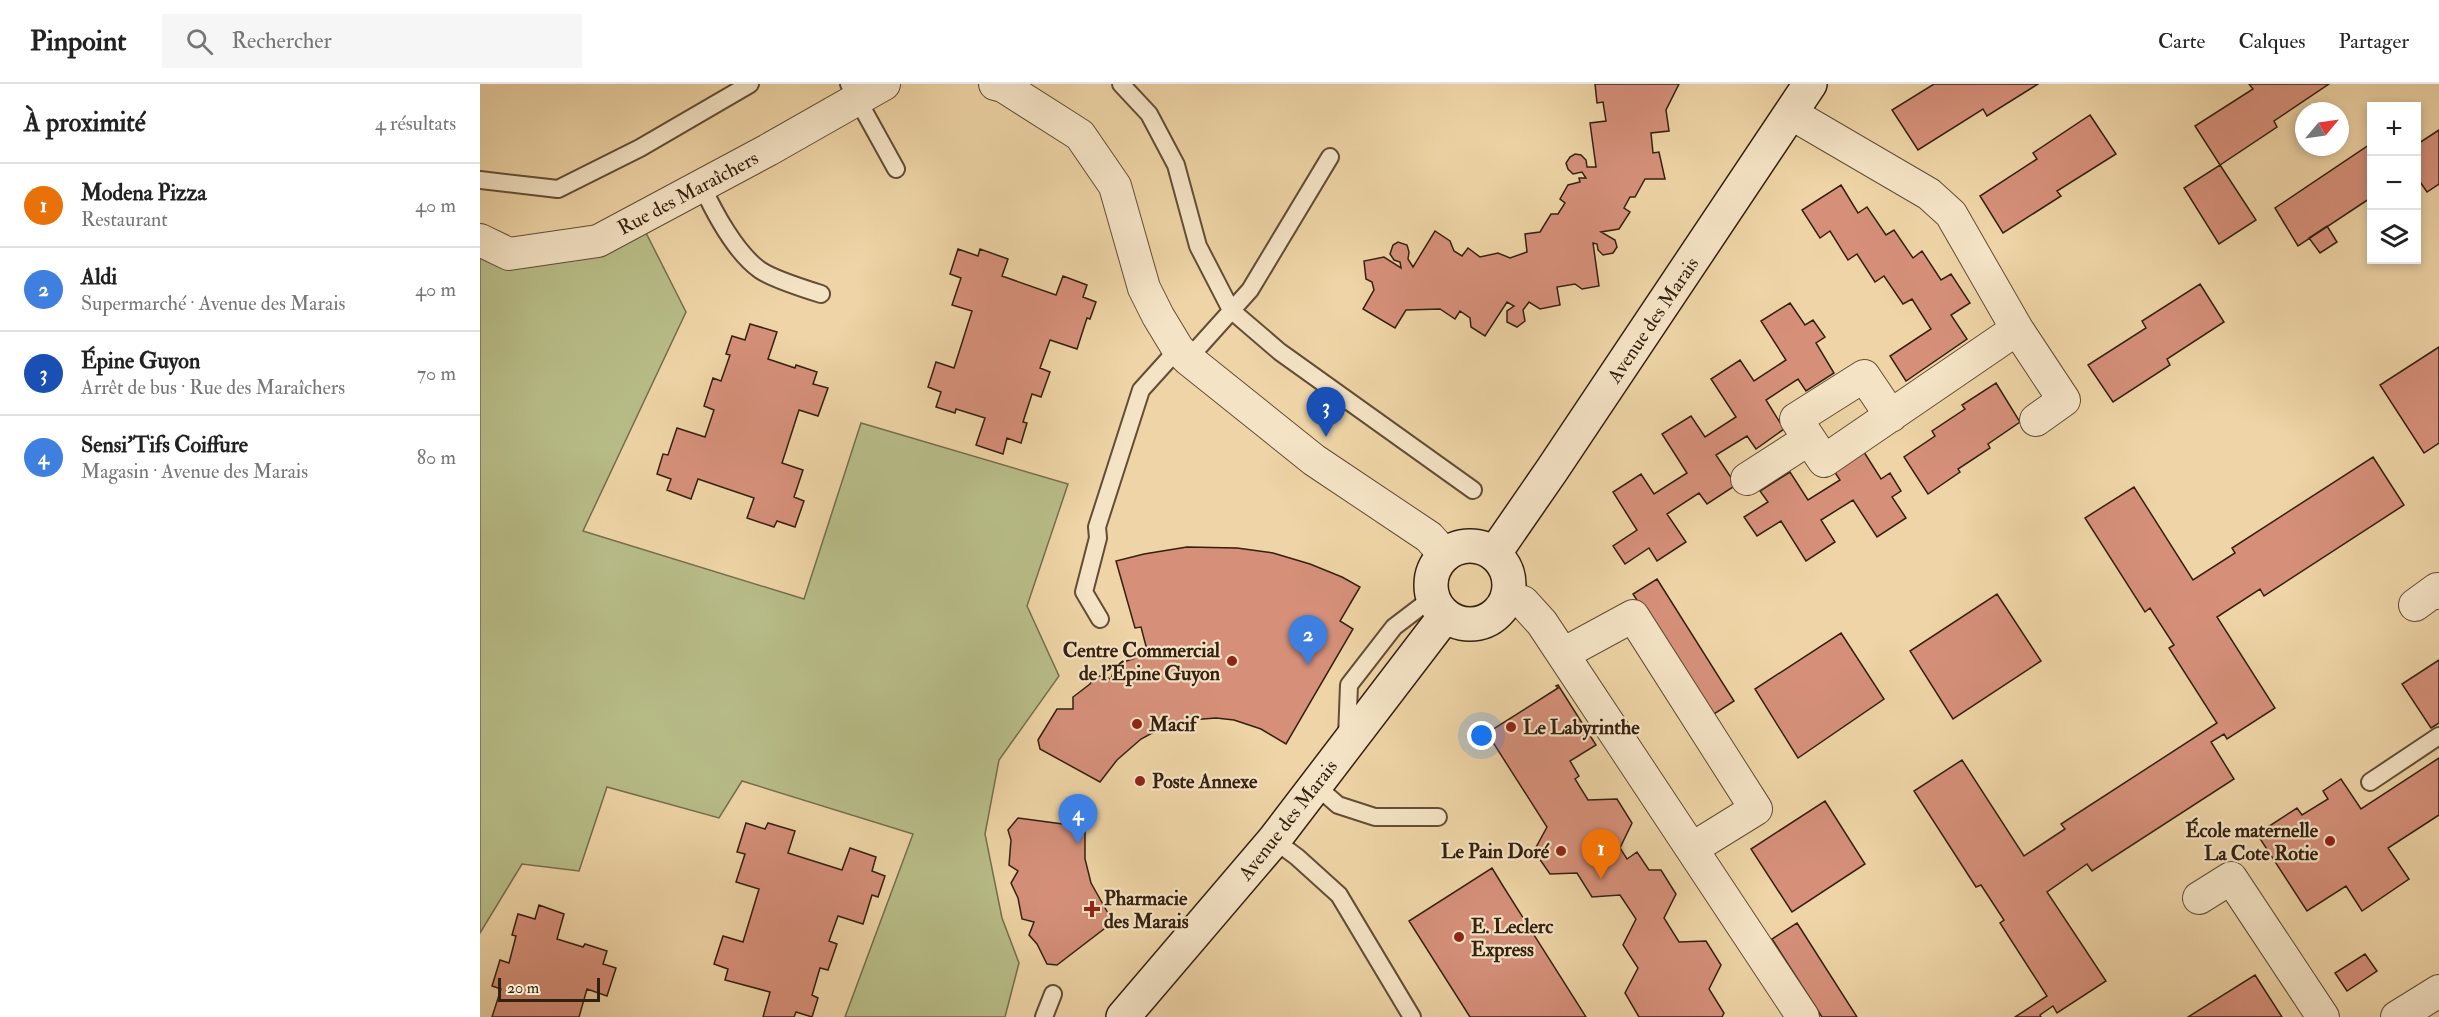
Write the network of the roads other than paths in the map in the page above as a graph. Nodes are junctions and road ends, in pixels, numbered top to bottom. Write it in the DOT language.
graph roads {
  1 [pos="750,84"];
  2 [pos="995,84"];
  3 [pos="1120,84"];
  4 [pos="1810,84"];
  5 [pos="863,89"];
  6 [pos="1792,114"];
  7 [pos="1330,157"];
  8 [pos="896,169"];
  9 [pos="480,180"];
  10 [pos="702,186"];
  11 [pos="480,240"];
  12 [pos="821,294"];
  13 [pos="1231,309"];
  14 [pos="2018,329"];
  15 [pos="1183,354"];
  16 [pos="1891,416"];
  17 [pos="2036,420"];
  18 [pos="1809,439"];
  19 [pos="1747,479"];
  20 [pos="1473,489"];
  21 [pos="1494,554"];
  22 [pos="1445,555"];
  23 [pos="1508,598"];
  24 [pos="1439,607"];
  25 [pos="1100,619"];
  26 [pos="1563,654"];
  27 [pos="2439,736"];
  28 [pos="2370,782"];
  29 [pos="1315,785"];
  30 [pos="1438,817"];
  31 [pos="1274,840"];
  32 [pos="1693,848"];
  33 [pos="2199,898"];
  34 [pos="1053,994"];
  35 [pos="2432,1003"];
  36 [pos="1044,1017"];
  37 [pos="1123,1017"];
  38 [pos="1412,1017"];
  39 [pos="1803,1017"];
  40 [pos="2323,1017"];
  41 [pos="2397,1017"];
  1 -- 9 [label="lane"];
  2 -- 15 [label="street"];
  3 -- 13 [label="lane"];
  4 -- 6 [label="street, Avenue des Marais"];
  5 -- 8 [label="lane"];
  5 -- 10 [label="street, Rue des Maraîchers"];
  6 -- 14 [label="street"];
  6 -- 21 [label="street, Avenue des Marais"];
  7 -- 13 [label="lane"];
  10 -- 11 [label="street, Rue des Maraîchers"];
  10 -- 12 [label="lane"];
  13 -- 15 [label="lane"];
  13 -- 20 [label="lane"];
  14 -- 16 [label="street"];
  14 -- 17 [label="street"];
  15 -- 22 [label="street"];
  15 -- 25 [label="lane"];
  16 -- 18 [label="street"];
  16 -- 18 [label="street"];
  18 -- 19 [label="street"];
  21 -- 22 [label="street"];
  21 -- 23 [label="street"];
  22 -- 24 [label="street, Avenue des Marais"];
  23 -- 24 [label="street"];
  23 -- 26 [label="street"];
  24 -- 29 [label="street, Avenue des Marais"];
  26 -- 32 [label="street"];
  26 -- 32 [label="street"];
  27 -- 28 [label="lane"];
  29 -- 30 [label="lane"];
  29 -- 31 [label="street, Avenue des Marais"];
  31 -- 37 [label="street, Avenue des Marais"];
  31 -- 38 [label="lane"];
  32 -- 39 [label="street"];
  33 -- 40 [label="street"];
  34 -- 36 [label="lane"];
  35 -- 41 [label="street"];
}
